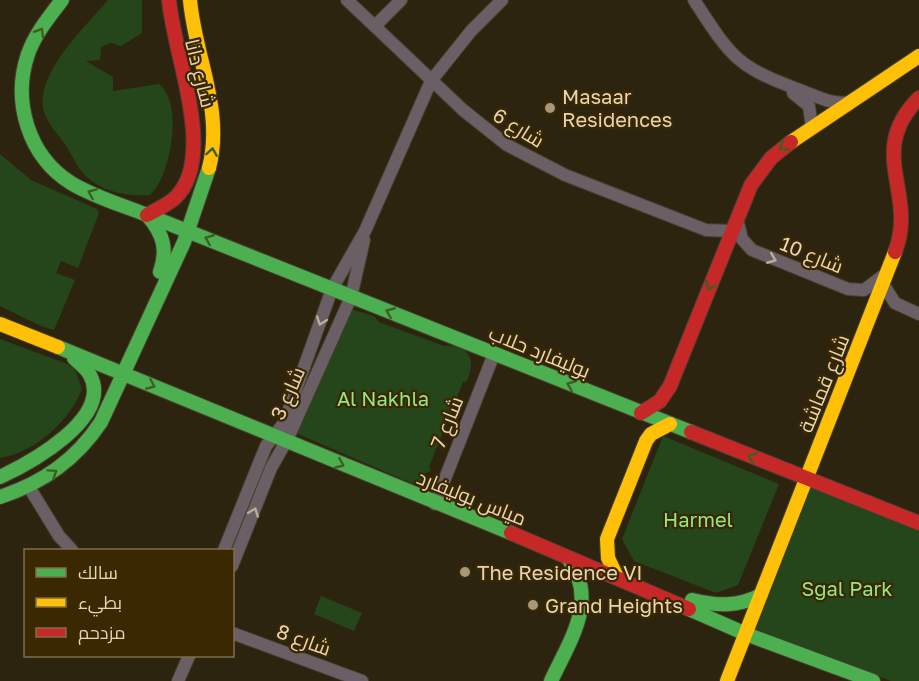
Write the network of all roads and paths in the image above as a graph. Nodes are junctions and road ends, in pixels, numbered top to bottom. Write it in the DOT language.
graph roads {
  1 [pos="62,0"];
  2 [pos="168,0"];
  3 [pos="190,0"];
  4 [pos="347,0"];
  5 [pos="401,0"];
  6 [pos="502,0"];
  7 [pos="694,0"];
  8 [pos="375,26"];
  9 [pos="919,56"];
  10 [pos="431,81"];
  11 [pos="783,84"];
  12 [pos="919,98"];
  13 [pos="854,102"];
  14 [pos="812,128"];
  15 [pos="147,215"];
  16 [pos="734,225"];
  17 [pos="706,230"];
  18 [pos="187,231"];
  19 [pos="365,231"];
  20 [pos="721,257"];
  21 [pos="885,278"];
  22 [pos="332,289"];
  23 [pos="351,297"];
  24 [pos="902,307"];
  25 [pos="154,308"];
  26 [pos="871,314"];
  27 [pos="919,314"];
  28 [pos="0,324"];
  29 [pos="58,347"];
  30 [pos="494,354"];
  31 [pos="124,374"];
  32 [pos="641,413"];
  33 [pos="670,424"];
  34 [pos="273,436"];
  35 [pos="286,442"];
  36 [pos="0,477"];
  37 [pos="806,479"];
  38 [pos="29,487"];
  39 [pos="0,497"];
  40 [pos="435,504"];
  41 [pos="919,523"];
  42 [pos="71,549"];
  43 [pos="224,549"];
  44 [pos="567,557"];
  45 [pos="234,561"];
  46 [pos="617,577"];
  47 [pos="761,595"];
  48 [pos="664,597"];
  49 [pos="234,634"];
  50 [pos="746,634"];
  51 [pos="189,657"];
  52 [pos="178,681"];
  53 [pos="362,681"];
  54 [pos="552,681"];
  55 [pos="727,681"];
  56 [pos="873,681"];
  15 -- 1 [label="main road, بوليفارد حلاب, one-way"];
  2 -- 15 [label="main road, شارع دانا"];
  18 -- 3 [label="main road, شارع دانا, one-way"];
  4 -- 8 [label="street, شارع 6"];
  5 -- 8 [label="street"];
  6 -- 10 [label="street, شارع 3"];
  7 -- 11 [label="street"];
  8 -- 10 [label="street, شارع 6"];
  9 -- 13 [label="main road"];
  10 -- 17 [label="street, شارع 6"];
  10 -- 19 [label="street, شارع 3"];
  11 -- 13 [label="street"];
  11 -- 14 [label="street"];
  12 -- 21 [label="main road, شارع قماشة"];
  13 -- 14 [label="main road"];
  14 -- 16 [label="main road, one-way"];
  15 -- 18 [label="main road, بوليفارد حلاب"];
  15 -- 25 [label="main road, شارع دانا"];
  16 -- 17 [label="street, شارع 6"];
  16 -- 20 [label="main road"];
  16 -- 21 [label="street, شارع 10, one-way"];
  17 -- 20 [label="street"];
  22 -- 18 [label="main road, بوليفارد حلاب, one-way"];
  18 -- 25 [label="main road, شارع دانا"];
  19 -- 22 [label="street, شارع 3"];
  19 -- 23 [label="street, شارع 3"];
  20 -- 32 [label="main road, one-way"];
  21 -- 24 [label="street"];
  21 -- 26 [label="main road, شارع قماشة"];
  22 -- 23 [label="main road, بوليفارد حلاب"];
  22 -- 34 [label="street, شارع 3, one-way"];
  30 -- 23 [label="main road, بوليفارد حلاب, one-way"];
  23 -- 35 [label="street, شارع 3"];
  24 -- 26 [label="street"];
  24 -- 27 [label="street"];
  25 -- 31 [label="main road, شارع دانا"];
  26 -- 37 [label="main road, شارع قماشة"];
  28 -- 29 [label="main road"];
  29 -- 31 [label="main road, مياس بوليفارد"];
  29 -- 36 [label="main road"];
  32 -- 30 [label="main road, بوليفارد حلاب, one-way"];
  30 -- 40 [label="street, شارع 7"];
  31 -- 34 [label="main road, مياس بوليفارد, one-way"];
  38 -- 31 [label="main road, شارع دانا, one-way"];
  32 -- 33 [label="main road, بوليفارد حلاب"];
  37 -- 33 [label="main road, بوليفارد حلاب, one-way"];
  33 -- 46 [label="main road"];
  34 -- 35 [label="main road, مياس بوليفارد"];
  34 -- 43 [label="street, شارع 3"];
  35 -- 40 [label="main road, مياس بوليفارد, one-way"];
  45 -- 35 [label="street, شارع 3, one-way"];
  37 -- 41 [label="main road, بوليفارد حلاب"];
  37 -- 47 [label="main road, شارع قماشة"];
  38 -- 39 [label="main road, شارع دانا"];
  38 -- 42 [label="street"];
  40 -- 44 [label="main road, مياس بوليفارد"];
  44 -- 46 [label="main road, مياس بوليفارد"];
  44 -- 54 [label="main road"];
  46 -- 48 [label="main road, مياس بوليفارد"];
  47 -- 48 [label="main road"];
  47 -- 50 [label="main road, شارع قماشة"];
  48 -- 50 [label="main road, مياس بوليفارد"];
  49 -- 53 [label="street, شارع 8"];
  50 -- 55 [label="main road, شارع قماشة"];
  50 -- 56 [label="main road, مياس بوليفارد"];
  51 -- 52 [label="street"];
}
